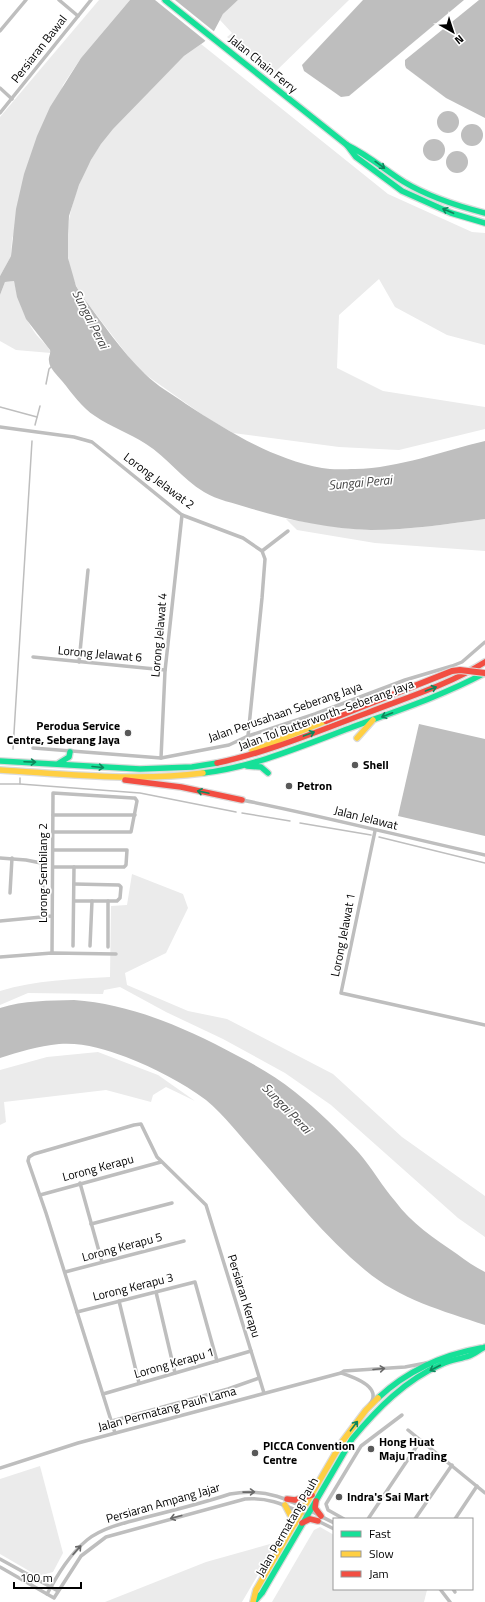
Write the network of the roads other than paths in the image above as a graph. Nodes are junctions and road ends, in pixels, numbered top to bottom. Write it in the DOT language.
graph roads {
  1 [pos="26,0"];
  2 [pos="59,0"];
  3 [pos="92,0"];
  4 [pos="166,0"];
  5 [pos="78,16"];
  6 [pos="0,31"];
  7 [pos="0,88"];
  8 [pos="12,99"];
  9 [pos="0,113"];
  10 [pos="347,145"];
  11 [pos="485,214"];
  12 [pos="485,223"];
  13 [pos="0,427"];
  14 [pos="182,515"];
  15 [pos="288,531"];
  16 [pos="262,551"];
  17 [pos="88,570"];
  18 [pos="485,642"];
  19 [pos="33,657"];
  20 [pos="79,662"];
  21 [pos="485,662"];
  22 [pos="165,670"];
  23 [pos="485,673"];
  24 [pos="374,719"];
  25 [pos="248,736"];
  26 [pos="357,738"];
  27 [pos="33,748"];
  28 [pos="70,752"];
  29 [pos="161,758"];
  30 [pos="232,760"];
  31 [pos="0,761"];
  32 [pos="59,764"];
  33 [pos="235,767"];
  34 [pos="0,770"];
  35 [pos="268,773"];
  36 [pos="104,776"];
  37 [pos="242,800"];
  38 [pos="53,815"];
  39 [pos="135,815"];
  40 [pos="375,830"];
  41 [pos="53,832"];
  42 [pos="53,850"];
  43 [pos="485,855"];
  44 [pos="0,858"];
  45 [pos="12,858"];
  46 [pos="53,867"];
  47 [pos="74,867"];
  48 [pos="74,884"];
  49 [pos="43,890"];
  50 [pos="10,893"];
  51 [pos="74,901"];
  52 [pos="92,901"];
  53 [pos="108,901"];
  54 [pos="52,916"];
  55 [pos="0,921"];
  56 [pos="73,946"];
  57 [pos="90,946"];
  58 [pos="108,947"];
  59 [pos="52,953"];
  60 [pos="116,954"];
  61 [pos="0,957"];
  62 [pos="485,1025"];
  63 [pos="161,1162"];
  64 [pos="80,1183"];
  65 [pos="40,1195"];
  66 [pos="172,1203"];
  67 [pos="91,1224"];
  68 [pos="184,1241"];
  69 [pos="102,1262"];
  70 [pos="65,1272"];
  71 [pos="156,1292"];
  72 [pos="119,1301"];
  73 [pos="77,1312"];
  74 [pos="483,1348"];
  75 [pos="251,1351"];
  76 [pos="217,1361"];
  77 [pos="429,1362"];
  78 [pos="175,1373"];
  79 [pos="341,1373"];
  80 [pos="259,1378"];
  81 [pos="139,1384"];
  82 [pos="264,1393"];
  83 [pos="103,1394"];
  84 [pos="367,1410"];
  85 [pos="402,1415"];
  86 [pos="112,1421"];
  87 [pos="408,1430"];
  88 [pos="115,1433"];
  89 [pos="421,1440"];
  90 [pos="452,1464"];
  91 [pos="0,1468"];
  92 [pos="477,1486"];
  93 [pos="485,1493"];
  94 [pos="315,1496"];
  95 [pos="286,1502"];
  96 [pos="306,1512"];
  97 [pos="342,1518"];
  98 [pos="369,1518"];
  99 [pos="416,1518"];
  100 [pos="456,1518"];
  101 [pos="320,1519"];
  102 [pos="333,1523"];
  103 [pos="299,1524"];
  104 [pos="333,1528"];
  105 [pos="0,1559"];
  106 [pos="0,1567"];
  107 [pos="51,1587"];
  108 [pos="441,1590"];
  109 [pos="58,1591"];
  110 [pos="47,1594"];
  111 [pos="253,1602"];
  112 [pos="450,1602"];
  1 -- 6 [label="street"];
  2 -- 5 [label="street"];
  3 -- 5 [label="street"];
  4 -- 10 [label="main road, Jalan Chain Ferry"];
  5 -- 8 [label="street, Persiaran Bawal"];
  7 -- 8 [label="street"];
  8 -- 9 [label="street, Persiaran Bawal"];
  10 -- 11 [label="main road, Jalan Chain Ferry, one-way"];
  12 -- 10 [label="main road, Jalan Chain Ferry, one-way"];
  13 -- 14 [label="street, Lorong Jelawat 2"];
  14 -- 16 [label="street, Lorong Jelawat 2"];
  14 -- 22 [label="street, Lorong Jelawat 4"];
  15 -- 16 [label="street"];
  16 -- 25 [label="street"];
  17 -- 20 [label="street"];
  18 -- 25 [label="street, Jalan Perusahaan Seberang Jaya"];
  19 -- 20 [label="street, Lorong Jelawat 6"];
  20 -- 22 [label="street, Lorong Jelawat 6"];
  30 -- 21 [label="main road, Jalan Tol Butterworth–Seberang Jaya, one-way"];
  22 -- 29 [label="street, Lorong Jelawat 4"];
  23 -- 24 [label="main road, Jalan Tol Butterworth–Seberang Jaya, one-way"];
  23 -- 30 [label="main road, bridge"];
  24 -- 26 [label="main road"];
  24 -- 33 [label="main road, Jalan Tol Butterworth–Seberang Jaya"];
  25 -- 29 [label="street, Jalan Perusahaan Seberang Jaya"];
  27 -- 28 [label="street, Jalan Perusahaan Seberang Jaya"];
  28 -- 29 [label="street, Jalan Perusahaan Seberang Jaya"];
  28 -- 32 [label="main road"];
  32 -- 30 [label="main road, Jalan Tol Butterworth–Seberang Jaya, one-way"];
  31 -- 32 [label="main road, Jalan Tol Butterworth–Seberang Jaya, one-way"];
  33 -- 35 [label="main road"];
  33 -- 36 [label="main road, Jalan Tol Butterworth–Seberang Jaya"];
  34 -- 36 [label="main road, Jalan Tol Butterworth–Seberang Jaya"];
  37 -- 36 [label="main road, one-way"];
  37 -- 40 [label="street, Jalan Jelawat"];
  38 -- 39 [label="street"];
  38 -- 39 [label="street, Lorong Sembilang 2"];
  38 -- 41 [label="street, Lorong Sembilang 2"];
  39 -- 41 [label="street"];
  40 -- 43 [label="street, Jalan Jelawat"];
  40 -- 62 [label="street, Lorong Jelawat 1"];
  41 -- 42 [label="street, Lorong Sembilang 2"];
  42 -- 46 [label="street, Lorong Sembilang 2"];
  42 -- 47 [label="street"];
  44 -- 45 [label="street"];
  45 -- 49 [label="street"];
  45 -- 50 [label="street"];
  46 -- 47 [label="street"];
  46 -- 54 [label="street, Lorong Sembilang 2"];
  47 -- 48 [label="street"];
  48 -- 51 [label="street"];
  48 -- 53 [label="street"];
  51 -- 52 [label="street"];
  51 -- 56 [label="street"];
  52 -- 53 [label="street"];
  52 -- 57 [label="street"];
  53 -- 58 [label="street"];
  54 -- 55 [label="street"];
  54 -- 59 [label="street, Lorong Sembilang 2"];
  59 -- 60 [label="street"];
  59 -- 61 [label="street"];
  63 -- 64 [label="street, Lorong Kerapu"];
  63 -- 65 [label="street"];
  63 -- 75 [label="street, Persiaran Kerapu"];
  64 -- 65 [label="street, Lorong Kerapu"];
  64 -- 67 [label="street"];
  65 -- 70 [label="street"];
  66 -- 67 [label="street"];
  67 -- 69 [label="street"];
  68 -- 69 [label="street, Lorong Kerapu 5"];
  69 -- 70 [label="street, Lorong Kerapu 5"];
  70 -- 73 [label="street"];
  71 -- 72 [label="street, Lorong Kerapu 3"];
  71 -- 76 [label="street, Lorong Kerapu 3"];
  71 -- 78 [label="street"];
  72 -- 73 [label="street, Lorong Kerapu 3"];
  72 -- 81 [label="street"];
  73 -- 83 [label="street"];
  74 -- 77 [label="main road"];
  74 -- 94 [label="main road, Jalan Permatang Pauh, one-way"];
  75 -- 76 [label="street, Lorong Kerapu 1"];
  75 -- 80 [label="street, Persiaran Kerapu"];
  76 -- 78 [label="street, Lorong Kerapu 1"];
  79 -- 77 [label="street, Jalan Permatang Pauh Lama, one-way"];
  77 -- 84 [label="main road"];
  78 -- 81 [label="street, Lorong Kerapu 1"];
  79 -- 82 [label="street, Jalan Permatang Pauh Lama"];
  79 -- 84 [label="street"];
  80 -- 82 [label="street, Persiaran Kerapu"];
  80 -- 86 [label="street"];
  81 -- 83 [label="street, Lorong Kerapu 1"];
  82 -- 88 [label="street, Jalan Permatang Pauh Lama"];
  83 -- 86 [label="street"];
  94 -- 84 [label="main road, one-way"];
  85 -- 97 [label="street"];
  86 -- 88 [label="street"];
  87 -- 89 [label="street"];
  88 -- 91 [label="street, Jalan Permatang Pauh Lama"];
  89 -- 90 [label="street"];
  89 -- 98 [label="street"];
  90 -- 92 [label="street"];
  90 -- 99 [label="street"];
  92 -- 93 [label="street"];
  92 -- 100 [label="street"];
  94 -- 95 [label="main road"];
  94 -- 96 [label="main road, Jalan Permatang Pauh"];
  94 -- 101 [label="main road"];
  95 -- 96 [label="street, Persiaran Ampang Jajar"];
  95 -- 103 [label="main road"];
  107 -- 95 [label="street, Persiaran Ampang Jajar, one-way"];
  95 -- 109 [label="street, Persiaran Ampang Jajar, one-way"];
  96 -- 101 [label="street, Persiaran Ampang Jajar"];
  96 -- 103 [label="main road, Jalan Permatang Pauh"];
  101 -- 102 [label="street"];
  101 -- 103 [label="main road"];
  101 -- 104 [label="street"];
  103 -- 111 [label="main road, Jalan Permatang Pauh"];
  105 -- 107 [label="street"];
  106 -- 110 [label="street"];
  107 -- 109 [label="street"];
  107 -- 110 [label="street, Persiaran Ampang Jajar"];
  108 -- 112 [label="street"];
  109 -- 110 [label="street, Persiaran Ampang Jajar"];
}
